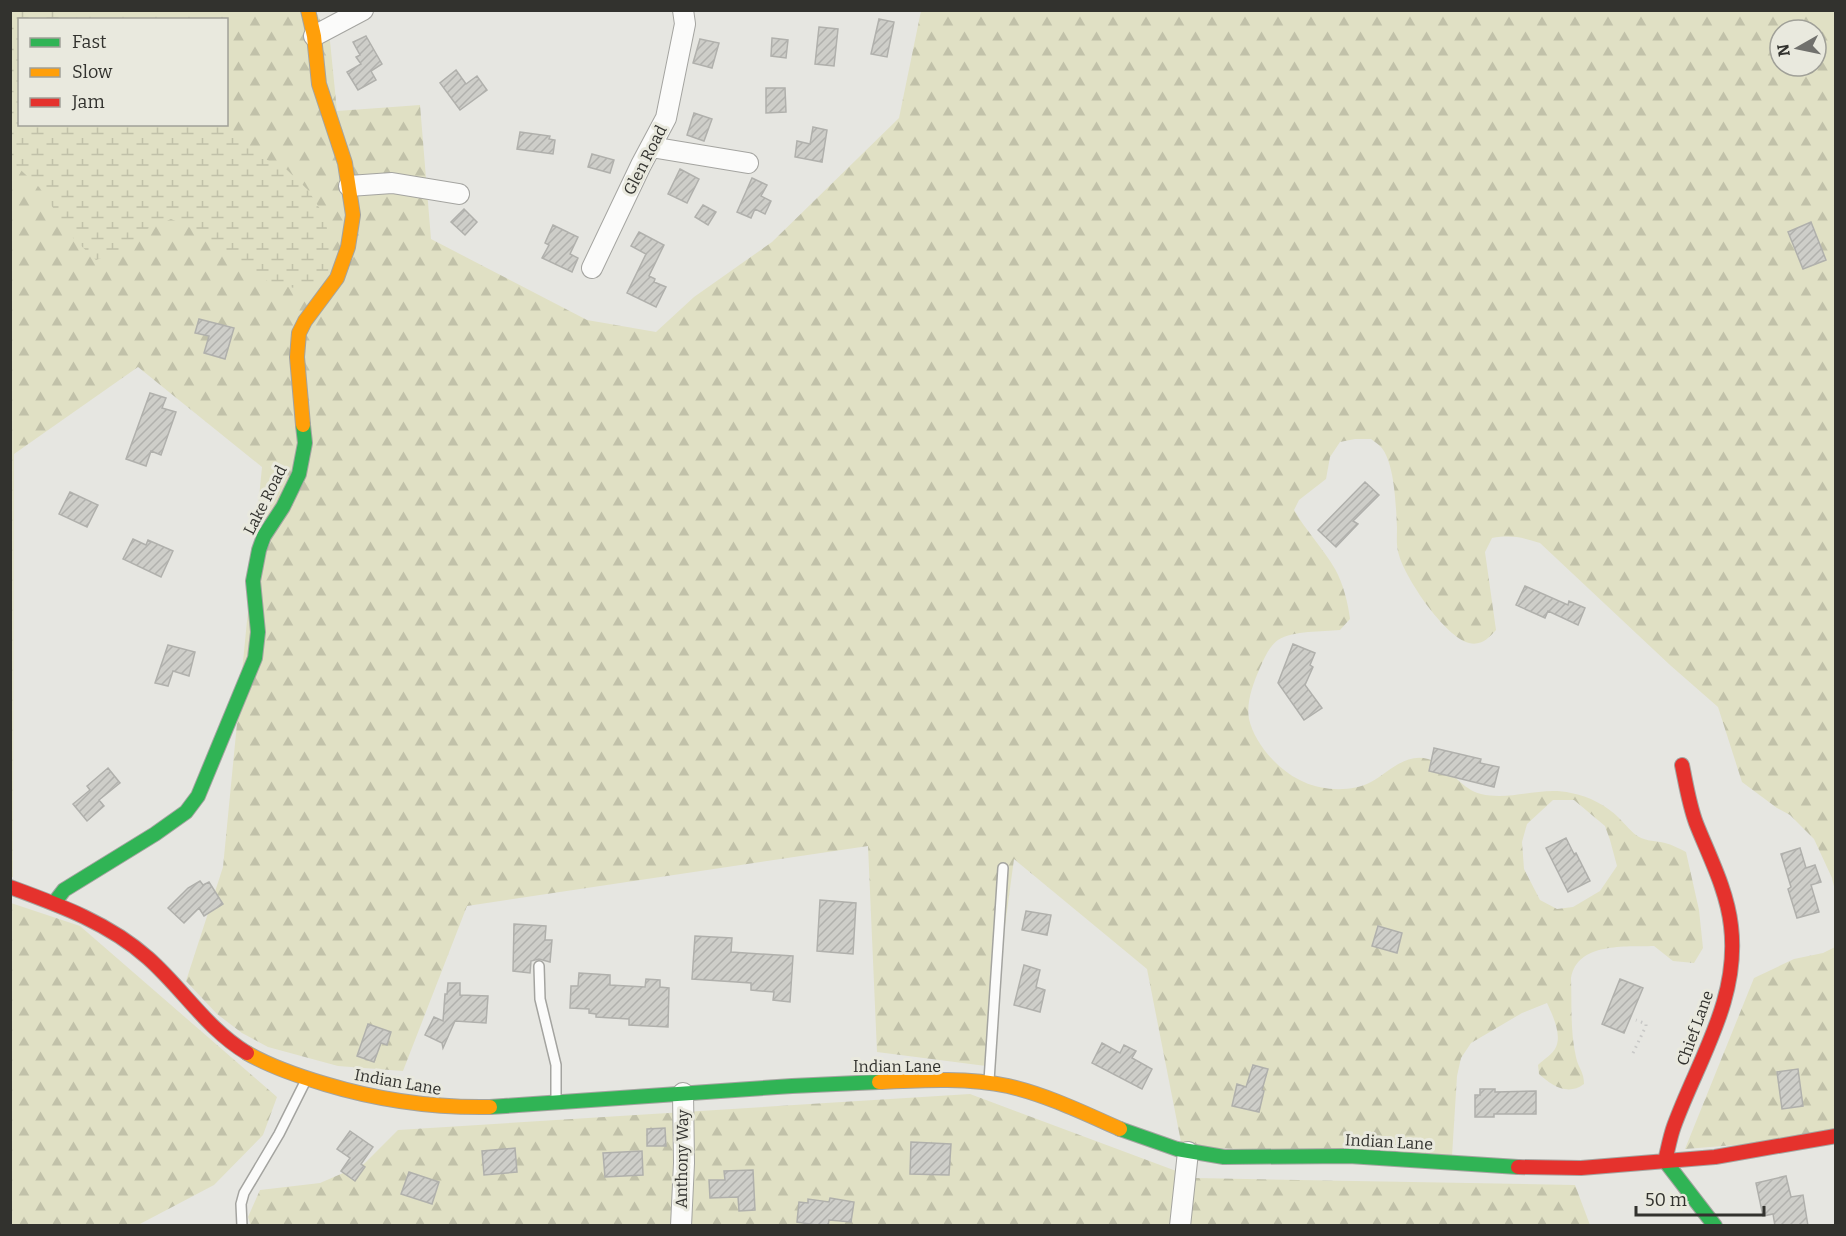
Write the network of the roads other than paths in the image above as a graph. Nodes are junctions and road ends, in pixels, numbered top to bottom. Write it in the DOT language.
graph roads {
  1 [pos="308,10"];
  2 [pos="363,10"];
  3 [pos="683,10"];
  4 [pos="314,36"];
  5 [pos="651,147"];
  6 [pos="748,164"];
  7 [pos="349,186"];
  8 [pos="459,194"];
  9 [pos="592,268"];
  10 [pos="1682,765"];
  11 [pos="1003,868"];
  12 [pos="10,887"];
  13 [pos="54,903"];
  14 [pos="539,966"];
  15 [pos="307,1079"];
  16 [pos="989,1083"];
  17 [pos="683,1094"];
  18 [pos="556,1102"];
  19 [pos="1836,1136"];
  20 [pos="1188,1152"];
  21 [pos="1665,1161"];
  22 [pos="242,1226"];
  23 [pos="681,1226"];
  24 [pos="1180,1226"];
  25 [pos="1715,1226"];
  1 -- 4 [label="street, Lake Road"];
  2 -- 4 [label="street"];
  3 -- 5 [label="street, Glen Road"];
  4 -- 7 [label="street, Lake Road"];
  5 -- 6 [label="street"];
  5 -- 9 [label="street, Glen Road"];
  7 -- 8 [label="street"];
  7 -- 13 [label="street, Lake Road"];
  10 -- 21 [label="street, Chief Lane"];
  11 -- 16 [label="lane"];
  12 -- 13 [label="street, Indian Lane"];
  13 -- 15 [label="street, Indian Lane"];
  14 -- 18 [label="lane"];
  15 -- 18 [label="street, Indian Lane"];
  15 -- 22 [label="lane"];
  16 -- 17 [label="street, Indian Lane"];
  16 -- 20 [label="street, Indian Lane"];
  17 -- 18 [label="street, Indian Lane"];
  17 -- 23 [label="street, Anthony Way"];
  19 -- 21 [label="street, Indian Lane"];
  20 -- 21 [label="street, Indian Lane"];
  20 -- 24 [label="street"];
  21 -- 25 [label="street"];
}
